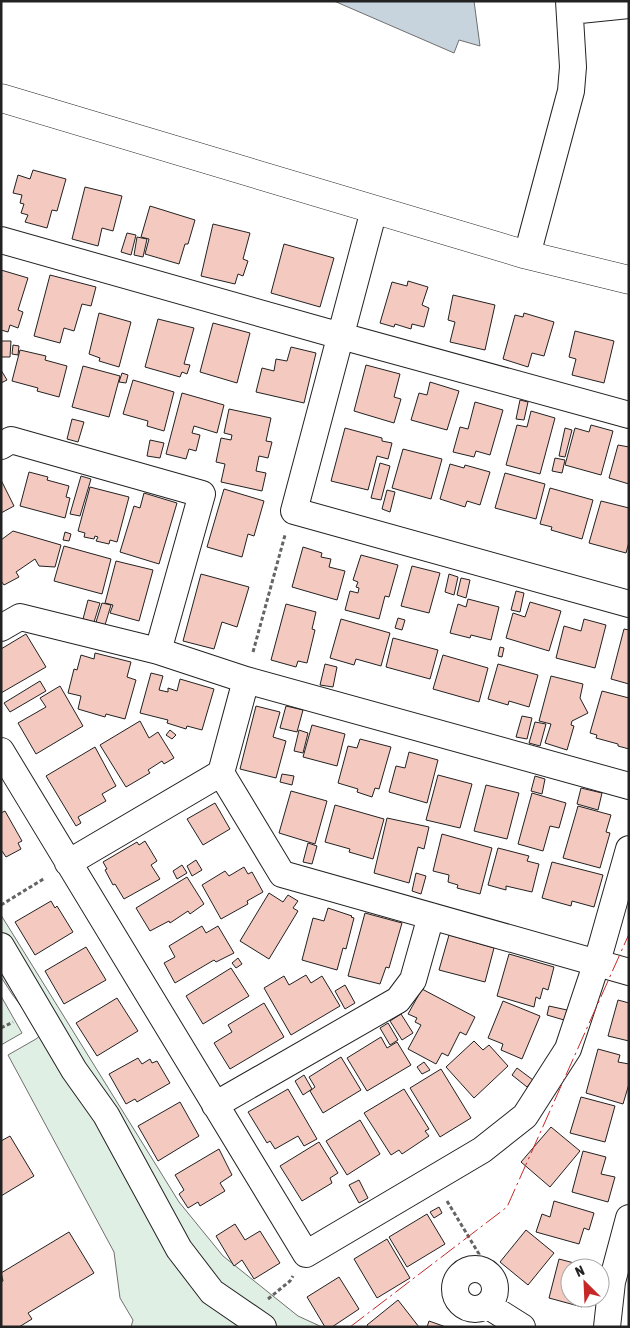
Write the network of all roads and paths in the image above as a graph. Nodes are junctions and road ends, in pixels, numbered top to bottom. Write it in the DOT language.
graph roads {
  1 [pos="629,5"];
  2 [pos="570,6"];
  3 [pos="1,98"];
  4 [pos="374,210"];
  5 [pos="1,240"];
  6 [pos="527,254"];
  7 [pos="629,280"];
  8 [pos="341,336"];
  9 [pos="629,415"];
  10 [pos="1,446"];
  11 [pos="294,511"];
  12 [pos="629,604"];
  13 [pos="1,628"];
  14 [pos="158,651"];
  15 [pos="246,680"];
  16 [pos="1,751"];
  17 [pos="221,773"];
  18 [pos="629,786"];
  19 [pos="629,849"];
  20 [pos="68,863"];
  21 [pos="1,905"];
  22 [pos="431,916"];
  23 [pos="1,946"];
  24 [pos="597,962"];
  25 [pos="629,972"];
  26 [pos="215,1106"];
  27 [pos="434,1178"];
  28 [pos="629,1218"];
  29 [pos="306,1254"];
  30 [pos="476,1269"];
  31 [pos="255,1322"];
  32 [pos="522,1327"];
  33 [pos="607,1327"];
  1 -- 2 [label="street"];
  2 -- 6 [label="street"];
  3 -- 4 [label="street"];
  4 -- 6 [label="street"];
  4 -- 8 [label="street"];
  5 -- 8 [label="street"];
  6 -- 7 [label="street"];
  8 -- 9 [label="street"];
  8 -- 11 [label="street"];
  10 -- 14 [label="street"];
  11 -- 12 [label="street"];
  11 -- 15 [label="path"];
  13 -- 14 [label="street"];
  14 -- 15 [label="street"];
  15 -- 17 [label="street"];
  15 -- 18 [label="street"];
  16 -- 20 [label="street"];
  17 -- 20 [label="street"];
  17 -- 22 [label="street"];
  19 -- 24 [label="street"];
  20 -- 21 [label="path"];
  20 -- 26 [label="street"];
  22 -- 24 [label="street"];
  22 -- 26 [label="street"];
  23 -- 31 [label="street"];
  24 -- 25 [label="street"];
  24 -- 27 [label="street"];
  26 -- 29 [label="street"];
  27 -- 29 [label="street"];
  27 -- 30 [label="path"];
  28 -- 33 [label="street"];
  29 -- 31 [label="path"];
  30 -- 32 [label="street"];
}
